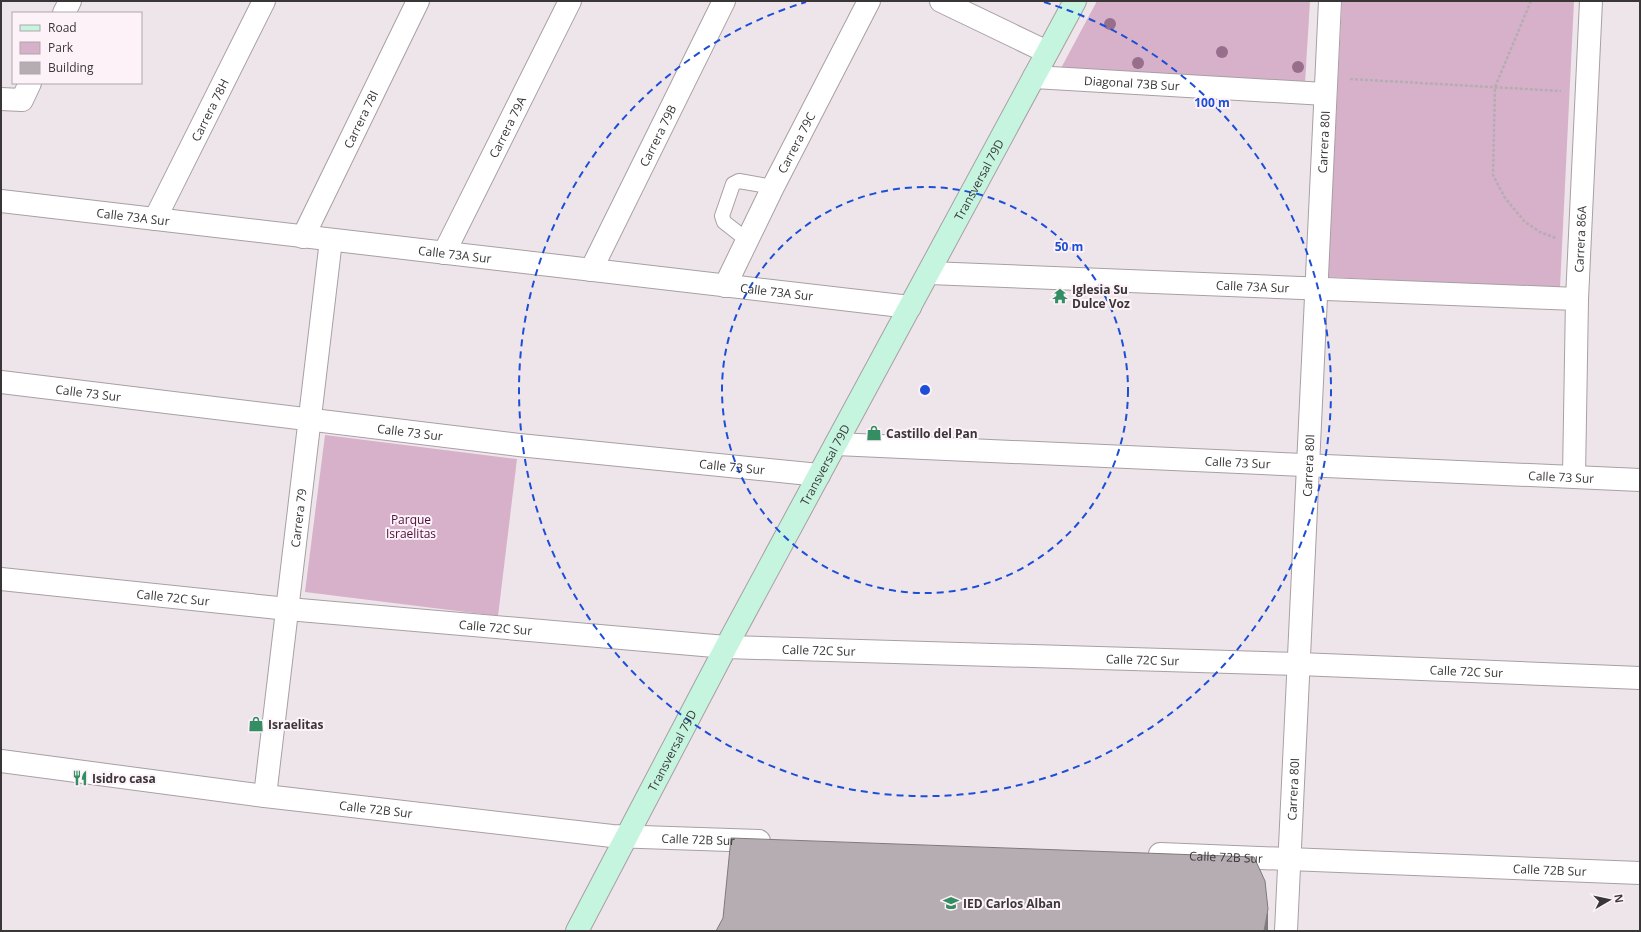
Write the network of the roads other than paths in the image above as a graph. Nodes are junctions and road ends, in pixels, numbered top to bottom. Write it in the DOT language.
graph roads {
  1 [pos="70,1"];
  2 [pos="264,1"];
  3 [pos="418,1"];
  4 [pos="570,1"];
  5 [pos="724,1"];
  6 [pos="869,1"];
  7 [pos="941,1"];
  8 [pos="1075,1"];
  9 [pos="1330,1"];
  10 [pos="1591,1"];
  11 [pos="64,12"];
  12 [pos="1047,52"];
  13 [pos="1034,77"];
  14 [pos="1326,86"];
  15 [pos="772,187"];
  16 [pos="1,201"];
  17 [pos="155,219"];
  18 [pos="303,237"];
  19 [pos="331,240"];
  20 [pos="747,240"];
  21 [pos="444,253"];
  22 [pos="591,270"];
  23 [pos="929,273"];
  24 [pos="725,286"];
  25 [pos="1316,289"];
  26 [pos="1577,299"];
  27 [pos="910,308"];
  28 [pos="1,382"];
  29 [pos="310,421"];
  30 [pos="836,444"];
  31 [pos="1308,465"];
  32 [pos="820,475"];
  33 [pos="1574,476"];
  34 [pos="1640,480"];
  35 [pos="1,579"];
  36 [pos="288,609"];
  37 [pos="726,647"];
  38 [pos="1299,664"];
  39 [pos="1640,678"];
  40 [pos="1,761"];
  41 [pos="265,796"];
  42 [pos="626,837"];
  43 [pos="775,842"];
  44 [pos="1139,853"];
  45 [pos="1290,858"];
  46 [pos="1640,873"];
  47 [pos="577,931"];
  48 [pos="1286,931"];
  1 -- 11 [label="street"];
  2 -- 17 [label="street, Carrera 78H"];
  3 -- 18 [label="street, Carrera 78I"];
  4 -- 21 [label="street, Carrera 79A"];
  5 -- 22 [label="street, Carrera 79B"];
  6 -- 15 [label="street, Carrera 79C"];
  7 -- 12 [label="street"];
  8 -- 12 [label="main road, Transversal 79D"];
  9 -- 14 [label="street, Carrera 80I"];
  10 -- 26 [label="street, Carrera 86A"];
  12 -- 13 [label="main road, Transversal 79D"];
  13 -- 14 [label="street, Diagonal 73B Sur"];
  13 -- 23 [label="main road, Transversal 79D"];
  14 -- 25 [label="street, Carrera 80I"];
  15 -- 20 [label="street, Carrera 79C"];
  15 -- 20 [label="lane"];
  16 -- 17 [label="street, Calle 73A Sur"];
  17 -- 18 [label="street, Calle 73A Sur"];
  18 -- 19 [label="street, Calle 73A Sur"];
  19 -- 21 [label="street, Calle 73A Sur"];
  19 -- 29 [label="street, Carrera 79"];
  20 -- 24 [label="street, Carrera 79C"];
  21 -- 22 [label="street, Calle 73A Sur"];
  22 -- 24 [label="street, Calle 73A Sur"];
  23 -- 25 [label="street, Calle 73A Sur"];
  23 -- 27 [label="main road, Transversal 79D"];
  24 -- 27 [label="street, Calle 73A Sur"];
  25 -- 26 [label="street, Calle 73A Sur"];
  25 -- 31 [label="street, Carrera 80I"];
  26 -- 33 [label="street, Carrera 86A"];
  27 -- 30 [label="main road, Transversal 79D"];
  28 -- 29 [label="street, Calle 73 Sur"];
  29 -- 32 [label="street, Calle 73 Sur"];
  29 -- 36 [label="street, Carrera 79"];
  30 -- 31 [label="street, Calle 73 Sur"];
  30 -- 32 [label="main road, Transversal 79D"];
  31 -- 33 [label="street, Calle 73 Sur"];
  31 -- 38 [label="street, Carrera 80I"];
  32 -- 37 [label="main road, Transversal 79D"];
  33 -- 34 [label="street, Calle 73 Sur"];
  35 -- 36 [label="street, Calle 72C Sur"];
  36 -- 37 [label="street, Calle 72C Sur"];
  36 -- 41 [label="street, Carrera 79"];
  37 -- 38 [label="street, Calle 72C Sur"];
  37 -- 42 [label="main road, Transversal 79D"];
  38 -- 39 [label="street, Calle 72C Sur"];
  38 -- 45 [label="street, Carrera 80I"];
  40 -- 41 [label="street, Calle 72B Sur"];
  41 -- 42 [label="street, Calle 72B Sur"];
  42 -- 43 [label="street, Calle 72B Sur"];
  42 -- 47 [label="main road, Transversal 79D"];
  44 -- 45 [label="street, Calle 72B Sur"];
  45 -- 46 [label="street, Calle 72B Sur"];
  45 -- 48 [label="street, Carrera 80I"];
}
